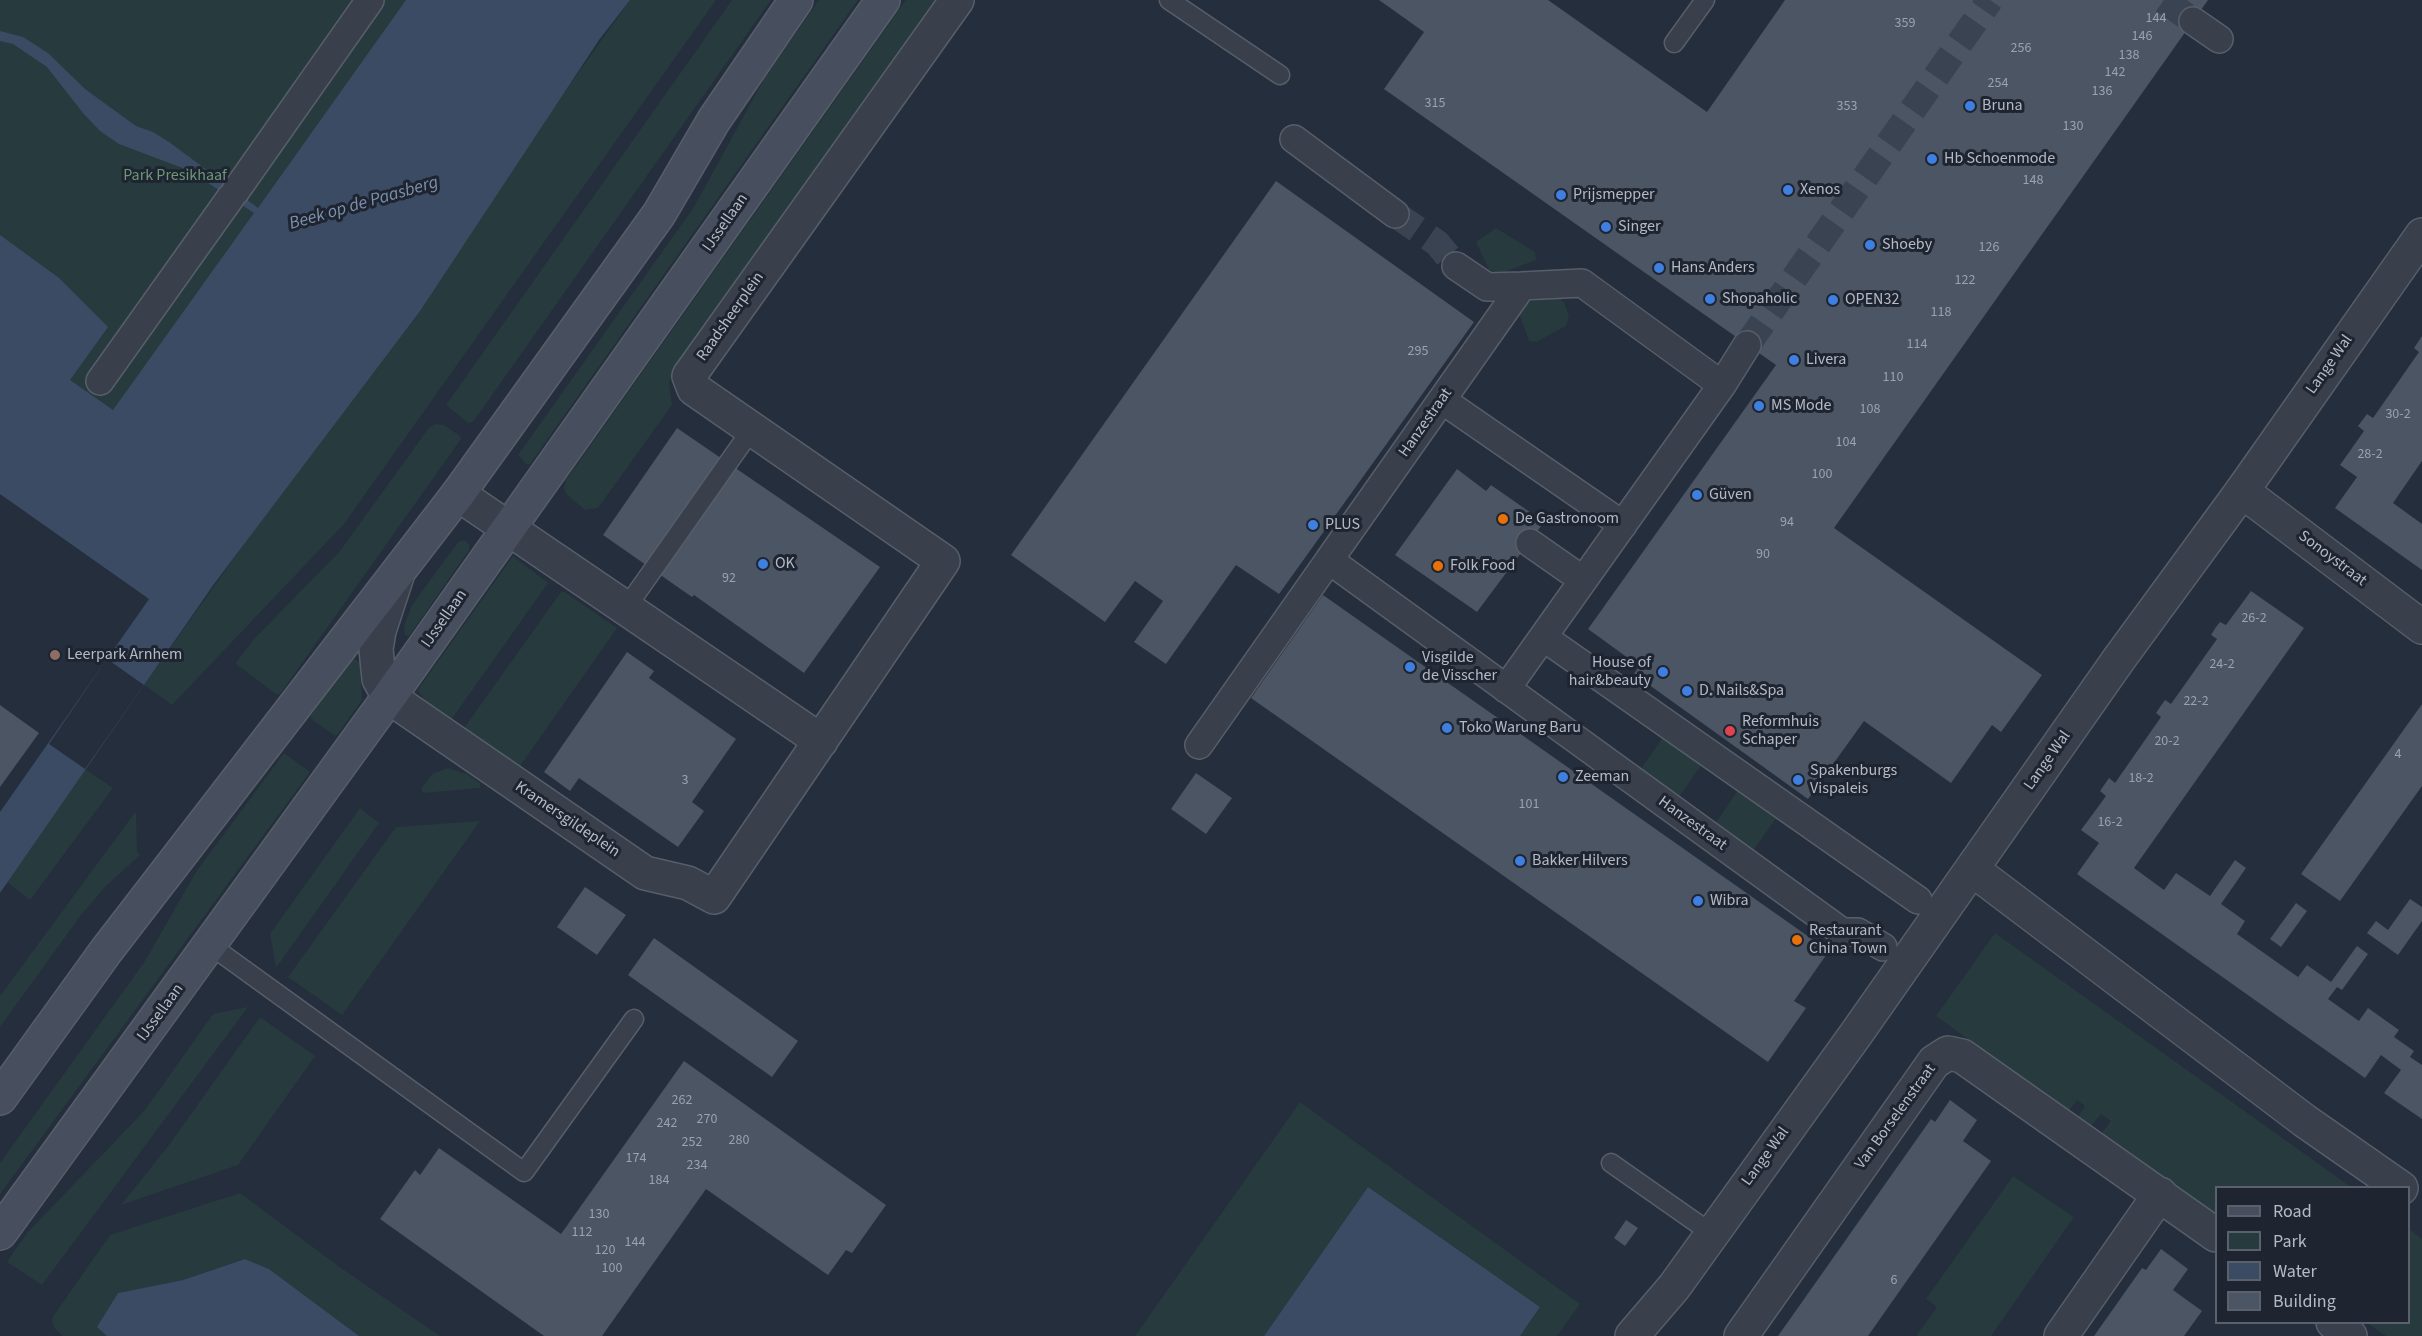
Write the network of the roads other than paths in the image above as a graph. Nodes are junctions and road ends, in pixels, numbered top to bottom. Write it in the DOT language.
graph roads {
  1 [pos="370,0"];
  2 [pos="796,0"];
  3 [pos="883,0"];
  4 [pos="957,0"];
  5 [pos="1169,0"];
  6 [pos="1705,0"];
  7 [pos="2193,21"];
  8 [pos="2219,39"];
  9 [pos="1674,43"];
  10 [pos="1280,75"];
  11 [pos="1294,139"];
  12 [pos="1395,214"];
  13 [pos="2422,235"];
  14 [pos="1456,266"];
  15 [pos="1522,286"];
  16 [pos="1748,345"];
  17 [pos="100,381"];
  18 [pos="1722,385"];
  19 [pos="1442,400"];
  20 [pos="752,429"];
  21 [pos="2242,491"];
  22 [pos="458,494"];
  23 [pos="1623,525"];
  24 [pos="509,528"];
  25 [pos="1530,543"];
  26 [pos="1329,560"];
  27 [pos="943,561"];
  28 [pos="403,563"];
  29 [pos="1583,580"];
  30 [pos="626,608"];
  31 [pos="2422,627"];
  32 [pos="1543,637"];
  33 [pos="1506,689"];
  34 [pos="389,697"];
  35 [pos="821,741"];
  36 [pos="1199,745"];
  37 [pos="1973,870"];
  38 [pos="1918,900"];
  39 [pos="210,945"];
  40 [pos="1883,947"];
  41 [pos="634,1019"];
  42 [pos="0,1098"];
  43 [pos="1611,1163"];
  44 [pos="2398,1186"];
  45 [pos="2410,1193"];
  46 [pos="2160,1194"];
  47 [pos="2422,1202"];
  48 [pos="0,1233"];
  49 [pos="1711,1233"];
  50 [pos="2215,1234"];
  51 [pos="1674,1287"];
  52 [pos="2334,1324"];
  53 [pos="1632,1336"];
  54 [pos="1647,1336"];
  55 [pos="1741,1336"];
  56 [pos="2061,1336"];
  57 [pos="2350,1336"];
  1 -- 17 [label="street"];
  2 -- 22 [label="main road"];
  3 -- 24 [label="main road, IJssellaan"];
  4 -- 20 [label="street, Raadsheerplein"];
  5 -- 10 [label="lane"];
  6 -- 9 [label="lane"];
  7 -- 8 [label="street"];
  11 -- 12 [label="street"];
  13 -- 21 [label="street, Lange Wal"];
  14 -- 15 [label="street"];
  15 -- 18 [label="street"];
  15 -- 19 [label="street, Hanzestraat"];
  16 -- 18 [label="street"];
  18 -- 23 [label="street"];
  19 -- 23 [label="street"];
  19 -- 26 [label="street, Hanzestraat"];
  20 -- 27 [label="street, Raadsheerplein"];
  20 -- 30 [label="lane"];
  21 -- 31 [label="street, Sonoystraat"];
  21 -- 37 [label="street, Lange Wal"];
  22 -- 24 [label="street"];
  22 -- 28 [label="main road"];
  23 -- 29 [label="street"];
  24 -- 30 [label="street"];
  24 -- 34 [label="main road, IJssellaan"];
  25 -- 29 [label="street"];
  26 -- 33 [label="street, Hanzestraat"];
  26 -- 36 [label="street, Hanzestraat"];
  27 -- 35 [label="street, Kramersgildeplein"];
  28 -- 34 [label="street"];
  28 -- 42 [label="main road"];
  29 -- 32 [label="street"];
  30 -- 35 [label="street"];
  32 -- 33 [label="street"];
  32 -- 38 [label="street"];
  33 -- 40 [label="street, Hanzestraat"];
  34 -- 35 [label="street, Kramersgildeplein"];
  34 -- 39 [label="main road, IJssellaan"];
  37 -- 44 [label="street"];
  37 -- 49 [label="street, Lange Wal"];
  39 -- 41 [label="lane"];
  39 -- 48 [label="main road, IJssellaan"];
  43 -- 49 [label="lane"];
  45 -- 47 [label="street"];
  46 -- 50 [label="street, Van Borselenstraat"];
  46 -- 55 [label="street, Van Borselenstraat"];
  46 -- 56 [label="street"];
  49 -- 51 [label="street, Lange Wal"];
  51 -- 53 [label="street, Lange Wal"];
  51 -- 54 [label="street, Lange Wal"];
  52 -- 57 [label="street"];
}
